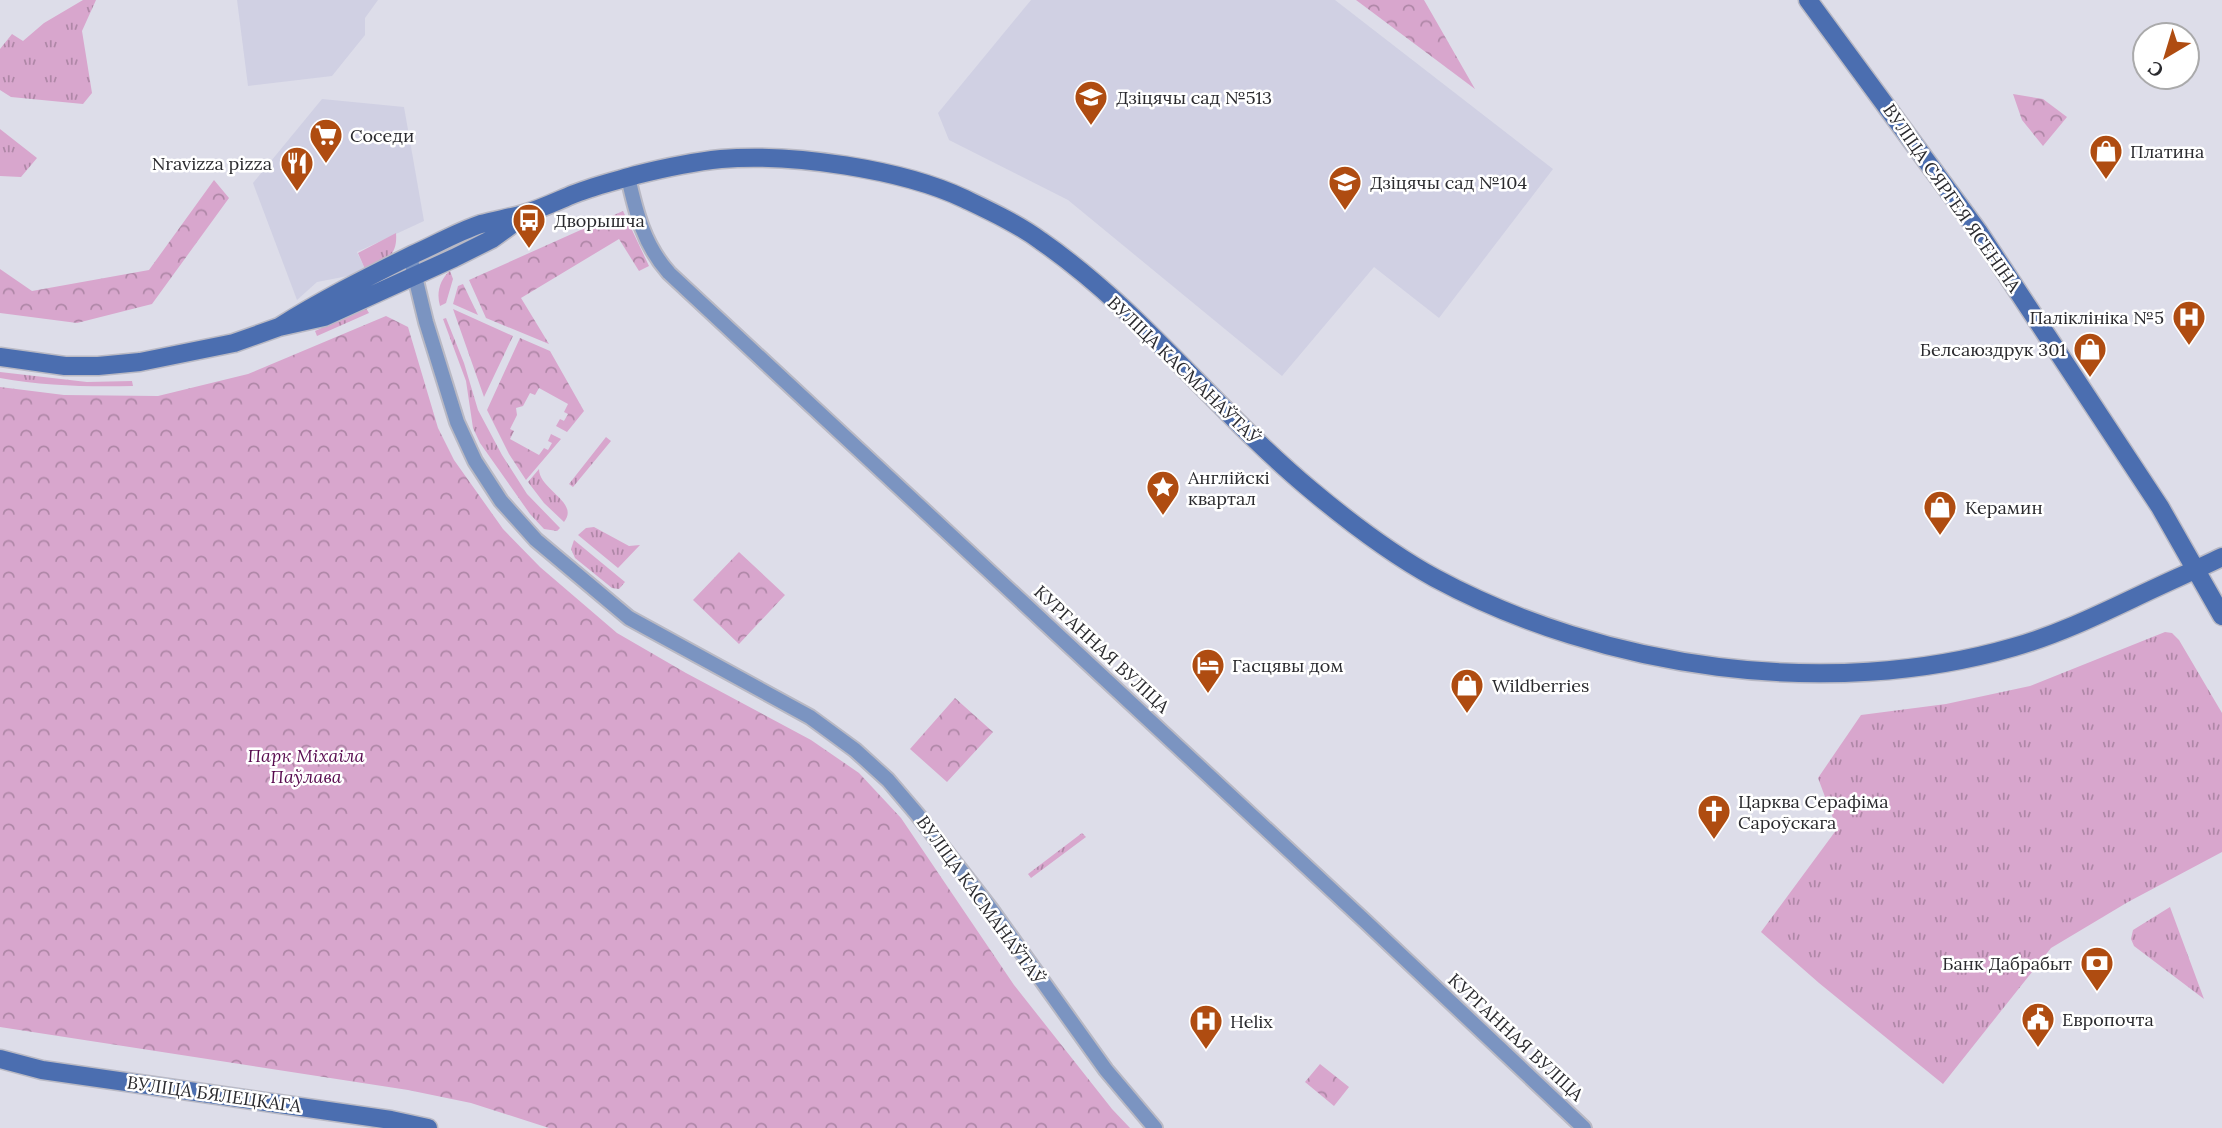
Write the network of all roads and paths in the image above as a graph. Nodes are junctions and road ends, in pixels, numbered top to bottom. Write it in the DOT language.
graph roads {
  1 [pos="1808,0"];
  2 [pos="628,177"];
  3 [pos="527,214"];
  4 [pos="411,256"];
  5 [pos="416,276"];
  6 [pos="279,327"];
  7 [pos="0,357"];
  8 [pos="2222,557"];
  9 [pos="2196,570"];
  10 [pos="2222,616"];
  11 [pos="0,1059"];
  12 [pos="428,1128"];
  13 [pos="1155,1128"];
  14 [pos="1584,1128"];
  1 -- 9 [label="street, ВУЛІЦА СЯРГЕЯ ЯСЕНІНА"];
  2 -- 3 [label="street, ВУЛІЦА КАСМАНАЎТАЎ"];
  2 -- 9 [label="street, ВУЛІЦА КАСМАНАЎТАЎ"];
  2 -- 14 [label="street, КУРГАННАЯ ВУЛІЦА"];
  3 -- 4 [label="street, ВУЛІЦА КАСМАНАЎТАЎ"];
  3 -- 5 [label="street, ВУЛІЦА КАСМАНАЎТАЎ"];
  4 -- 5 [label="street"];
  4 -- 6 [label="street, ВУЛІЦА КАСМАНАЎТАЎ"];
  5 -- 6 [label="street, ВУЛІЦА КАСМАНАЎТАЎ"];
  5 -- 13 [label="street, ВУЛІЦА КАСМАНАЎТАЎ"];
  6 -- 7 [label="street, ВУЛІЦА КАСМАНАЎТАЎ"];
  8 -- 9 [label="street, ВУЛІЦА КАСМАНАЎТАЎ"];
  9 -- 10 [label="street, ВУЛІЦА СЯРГЕЯ ЯСЕНІНА"];
  11 -- 12 [label="street, ВУЛІЦА БЯЛЕЦКАГА"];
}
